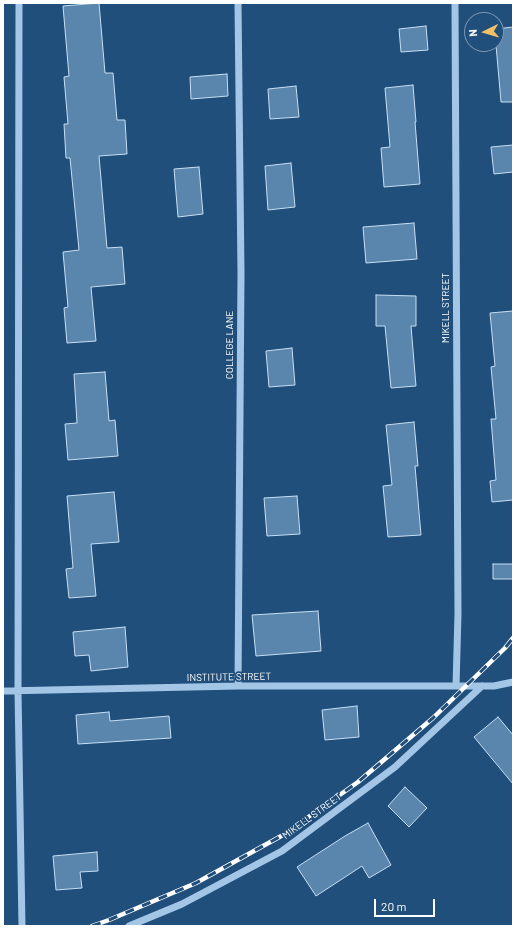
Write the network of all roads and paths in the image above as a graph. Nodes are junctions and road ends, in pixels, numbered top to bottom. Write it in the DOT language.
graph roads {
  1 [pos="19,3"];
  2 [pos="238,3"];
  3 [pos="455,3"];
  4 [pos="513,682"];
  5 [pos="238,686"];
  6 [pos="456,686"];
  7 [pos="482,686"];
  8 [pos="3,691"];
  9 [pos="18,691"];
  10 [pos="22,926"];
  11 [pos="129,926"];
  1 -- 9 [label="street"];
  2 -- 5 [label="street, COLLEGE LANE"];
  3 -- 6 [label="street, MIKELL STREET"];
  4 -- 7 [label="street, INSTITUTE STREET"];
  5 -- 6 [label="street, INSTITUTE STREET"];
  5 -- 9 [label="street, INSTITUTE STREET"];
  6 -- 7 [label="street, INSTITUTE STREET"];
  7 -- 11 [label="street, MIKELL STREET"];
  8 -- 9 [label="street, INSTITUTE STREET"];
  9 -- 10 [label="street"];
}
